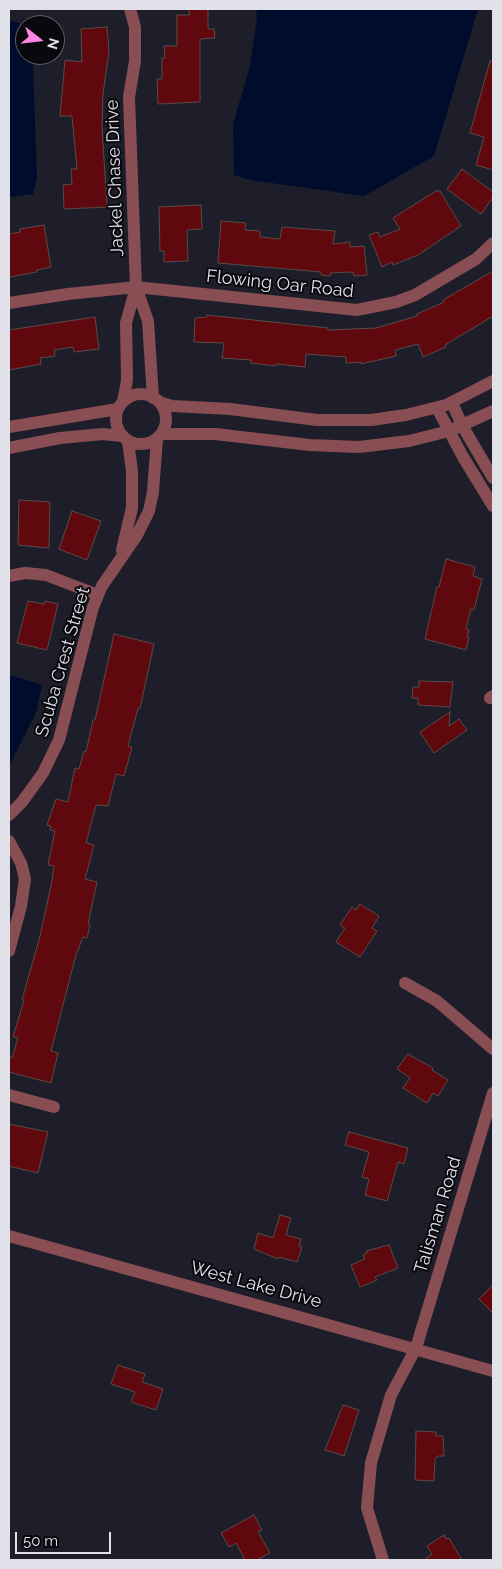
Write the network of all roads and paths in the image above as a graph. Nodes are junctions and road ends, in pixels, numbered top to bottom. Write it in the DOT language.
graph roads {
  1 [pos="130,9"];
  2 [pos="493,243"];
  3 [pos="136,287"];
  4 [pos="9,304"];
  5 [pos="493,381"];
  6 [pos="156,400"];
  7 [pos="452,403"];
  8 [pos="120,406"];
  9 [pos="437,408"];
  10 [pos="493,411"];
  11 [pos="9,427"];
  12 [pos="463,427"];
  13 [pos="449,431"];
  14 [pos="159,436"];
  15 [pos="125,439"];
  16 [pos="9,448"];
  17 [pos="493,478"];
  18 [pos="493,506"];
  19 [pos="115,567"];
  20 [pos="9,576"];
  21 [pos="98,595"];
  22 [pos="9,815"];
  23 [pos="9,841"];
  24 [pos="9,951"];
  25 [pos="406,983"];
  26 [pos="493,1049"];
  27 [pos="493,1093"];
  28 [pos="9,1095"];
  29 [pos="54,1107"];
  30 [pos="9,1236"];
  31 [pos="416,1348"];
  32 [pos="493,1371"];
  33 [pos="383,1560"];
  1 -- 3 [label="street, Jackel Chase Drive"];
  2 -- 3 [label="street, Flowing Oar Road"];
  3 -- 4 [label="street"];
  3 -- 6 [label="street, Jackel Chase Drive"];
  3 -- 8 [label="street, Jackel Chase Drive"];
  5 -- 7 [label="street"];
  6 -- 8 [label="street"];
  6 -- 9 [label="street"];
  6 -- 14 [label="street"];
  7 -- 9 [label="street"];
  7 -- 12 [label="street"];
  8 -- 11 [label="street"];
  8 -- 15 [label="street"];
  9 -- 13 [label="street"];
  10 -- 12 [label="street"];
  12 -- 13 [label="street"];
  12 -- 17 [label="street"];
  13 -- 14 [label="street"];
  13 -- 18 [label="street"];
  14 -- 15 [label="street"];
  14 -- 19 [label="street, Scuba Crest Street"];
  15 -- 16 [label="street"];
  15 -- 19 [label="street, Scuba Crest Street"];
  19 -- 21 [label="street, Scuba Crest Street"];
  20 -- 21 [label="street"];
  21 -- 22 [label="street, Scuba Crest Street"];
  23 -- 24 [label="street"];
  25 -- 26 [label="street"];
  27 -- 31 [label="street, Talisman Road"];
  28 -- 29 [label="street"];
  30 -- 31 [label="street, West Lake Drive"];
  31 -- 32 [label="street, West Lake Drive"];
  31 -- 33 [label="street, Talisman Road"];
}
